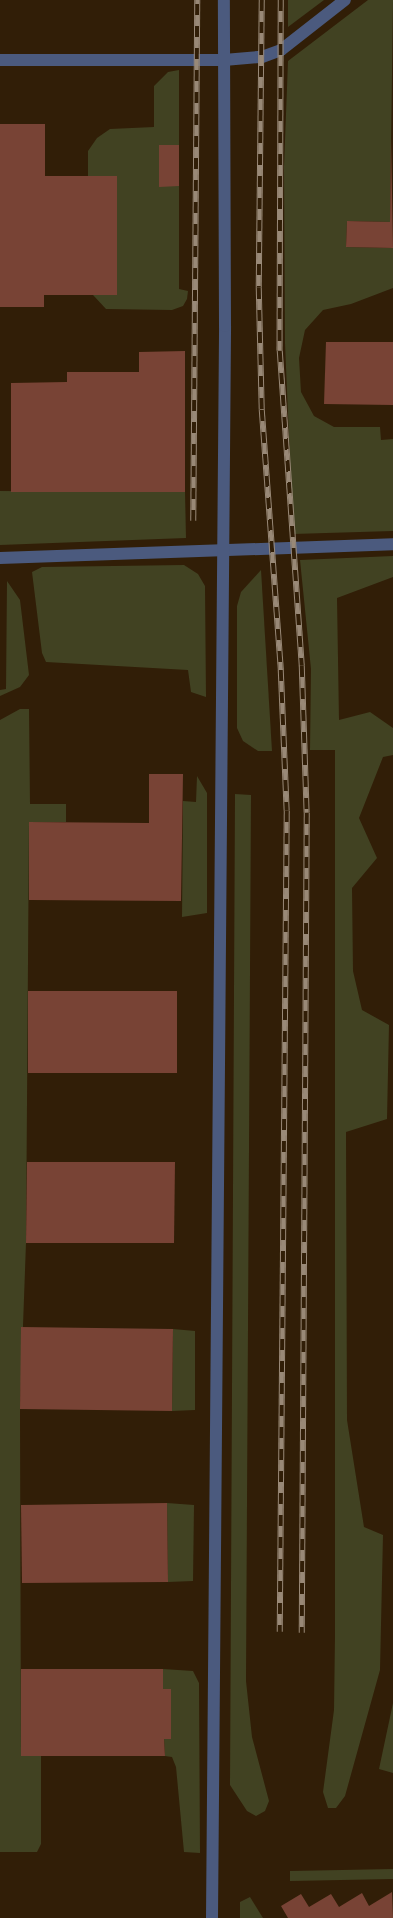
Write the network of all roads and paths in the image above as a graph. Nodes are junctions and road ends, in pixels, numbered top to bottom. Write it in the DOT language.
graph roads {
  1 [pos="224,0"];
  2 [pos="345,0"];
  3 [pos="0,60"];
  4 [pos="224,60"];
  5 [pos="393,544"];
  6 [pos="221,550"];
  7 [pos="0,558"];
  8 [pos="212,1918"];
  1 -- 4 [label="lane"];
  2 -- 4 [label="lane"];
  3 -- 4 [label="lane"];
  4 -- 6 [label="lane"];
  5 -- 6 [label="lane"];
  6 -- 7 [label="lane"];
  6 -- 8 [label="lane"];
}
